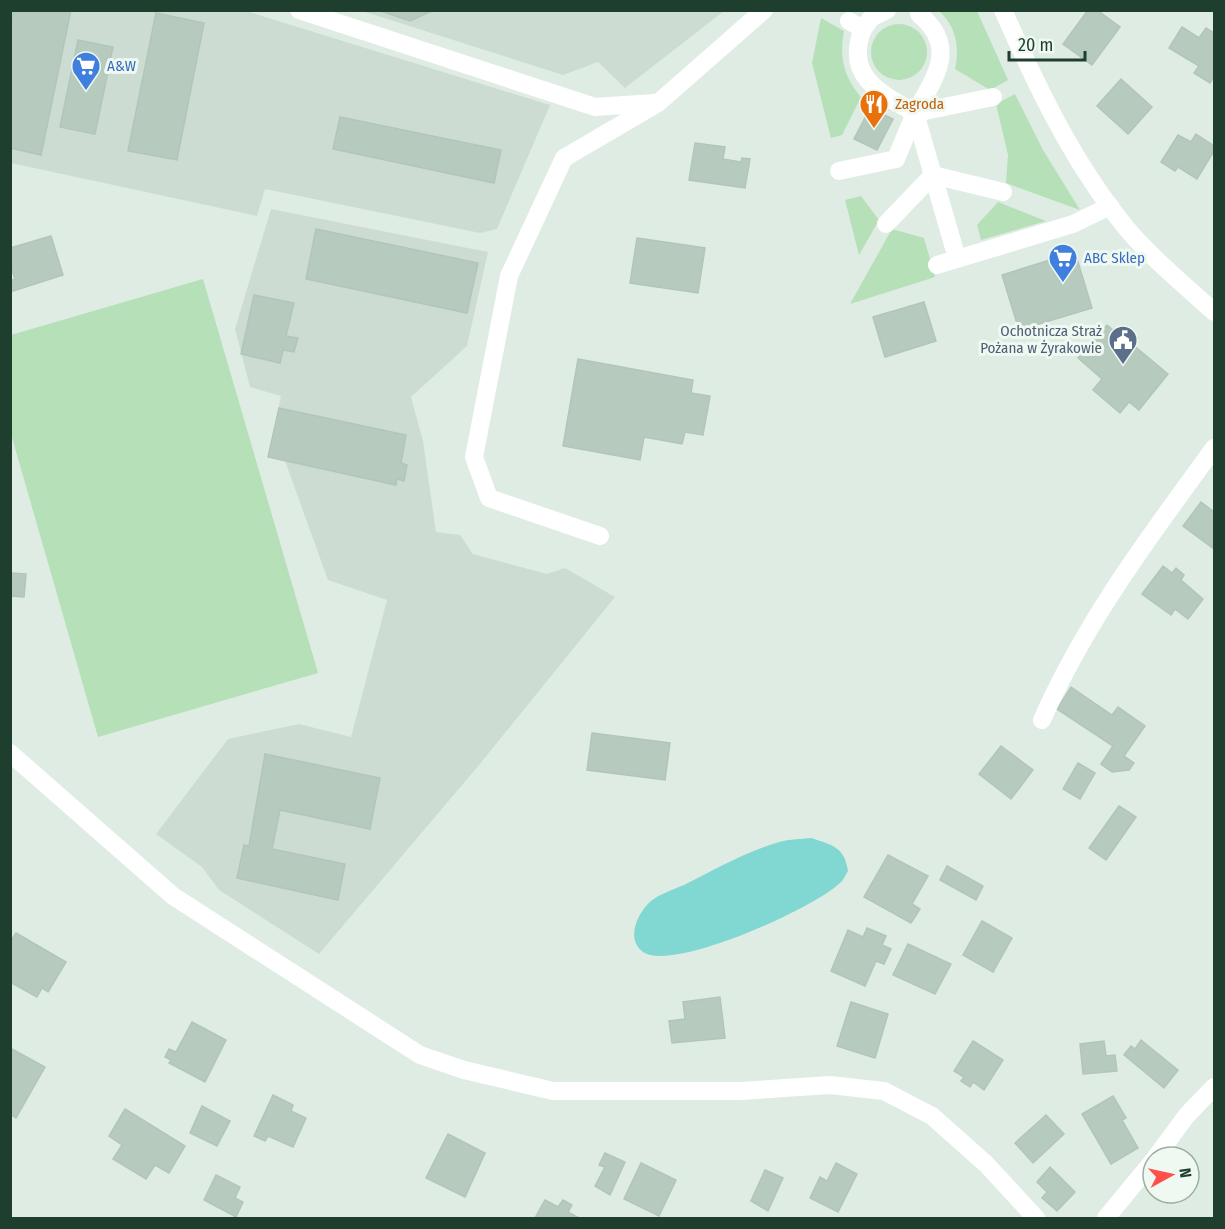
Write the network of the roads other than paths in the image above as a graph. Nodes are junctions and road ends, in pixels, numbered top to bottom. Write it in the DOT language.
graph roads {
  1 [pos="299,10"];
  2 [pos="764,10"];
  3 [pos="887,10"];
  4 [pos="1003,10"];
  5 [pos="917,12"];
  6 [pos="993,97"];
  7 [pos="658,103"];
  8 [pos="915,113"];
  9 [pos="839,171"];
  10 [pos="933,175"];
  11 [pos="1003,192"];
  12 [pos="1110,206"];
  13 [pos="886,224"];
  14 [pos="954,248"];
  15 [pos="937,265"];
  16 [pos="1214,310"];
  17 [pos="1215,448"];
  18 [pos="600,536"];
  19 [pos="1042,720"];
  20 [pos="10,753"];
  21 [pos="1215,1087"];
  22 [pos="1165,1145"];
  23 [pos="1141,1176"];
  24 [pos="1036,1218"];
  25 [pos="1106,1218"];
  1 -- 7 [label="street"];
  2 -- 7 [label="street"];
  3 -- 8 [label="street"];
  4 -- 12 [label="street"];
  5 -- 8 [label="street"];
  6 -- 8 [label="street"];
  7 -- 18 [label="street"];
  8 -- 9 [label="street"];
  8 -- 10 [label="street"];
  10 -- 11 [label="street"];
  10 -- 13 [label="street"];
  10 -- 14 [label="street"];
  12 -- 15 [label="street"];
  12 -- 16 [label="street"];
  17 -- 19 [label="street"];
  20 -- 24 [label="street"];
  21 -- 22 [label="street"];
  23 -- 25 [label="street"];
}
